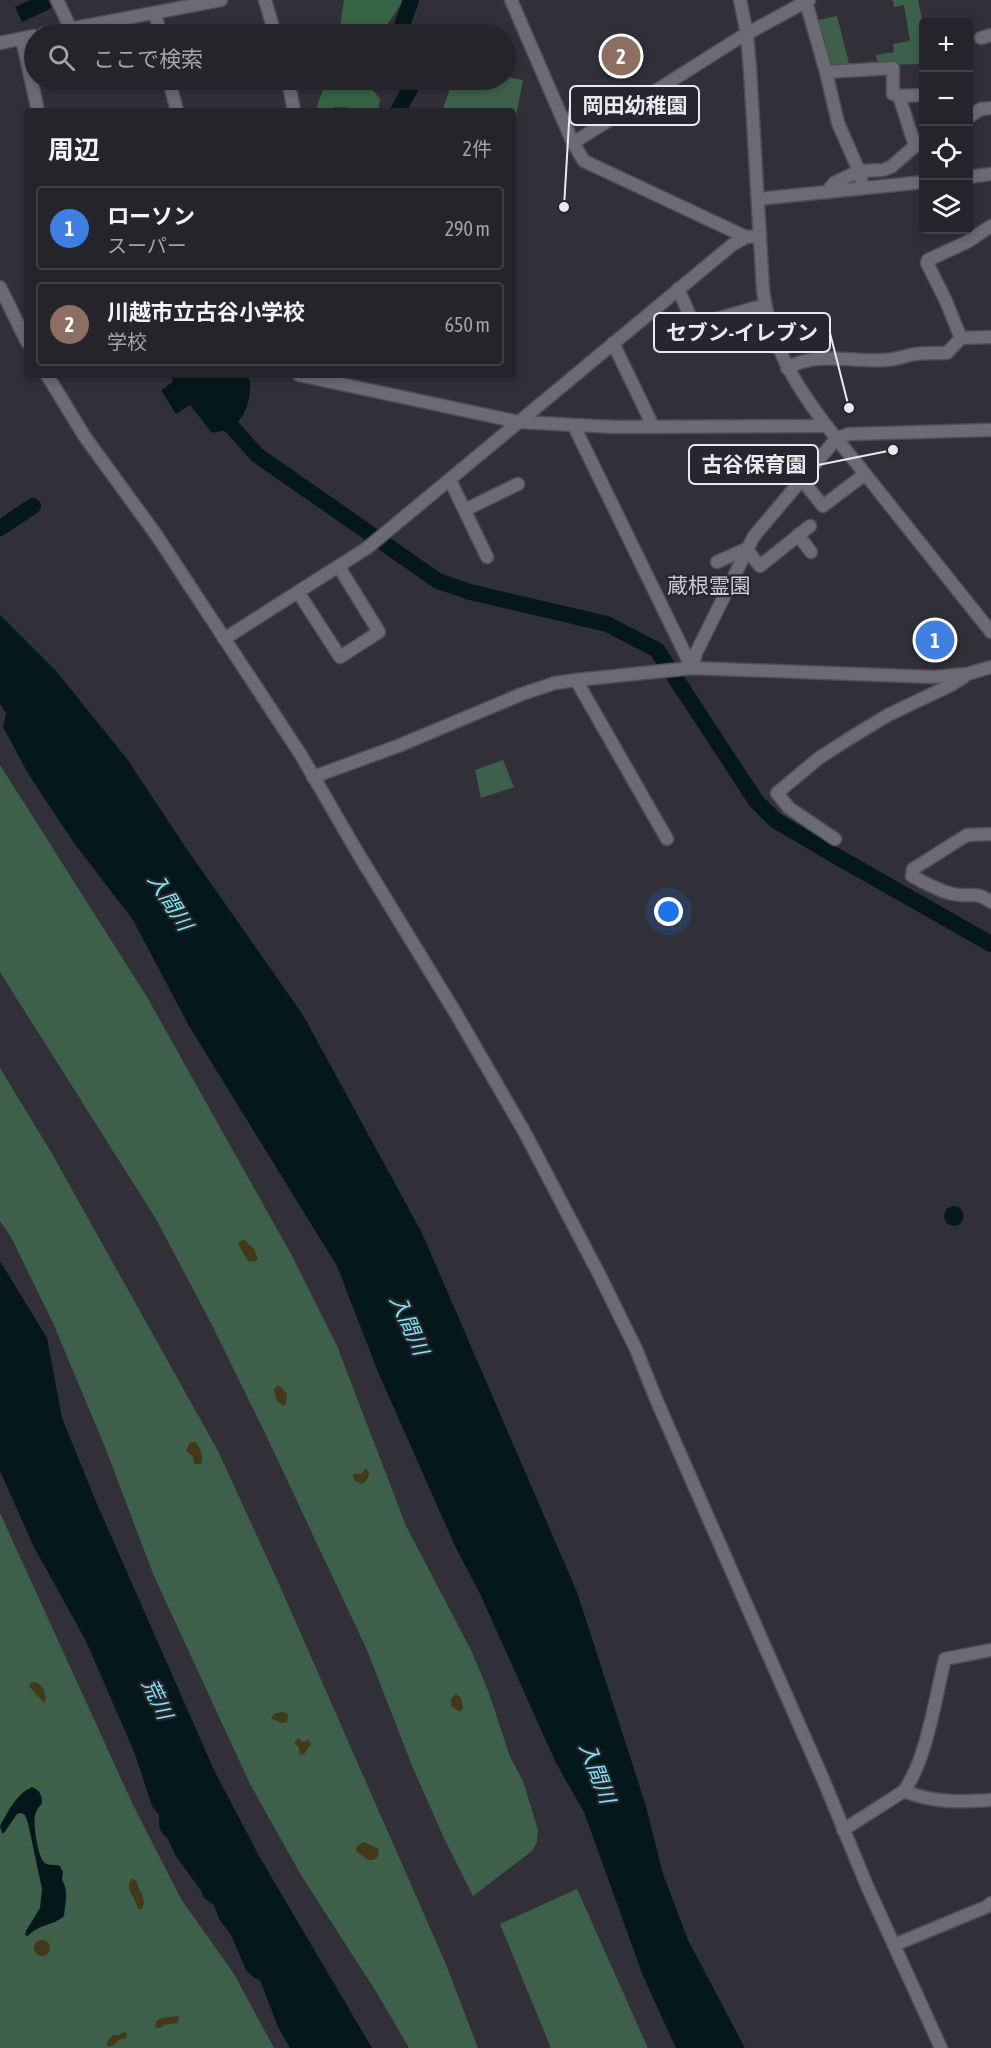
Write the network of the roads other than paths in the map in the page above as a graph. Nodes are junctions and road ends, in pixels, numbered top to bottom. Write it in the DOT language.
graph roads {
  1 [pos="57,0"];
  2 [pos="221,0"];
  3 [pos="265,0"];
  4 [pos="511,0"];
  5 [pos="740,0"];
  6 [pos="808,1"];
  7 [pos="155,13"];
  8 [pos="69,24"];
  9 [pos="97,24"];
  10 [pos="158,24"];
  11 [pos="273,24"];
  12 [pos="747,34"];
  13 [pos="24,39"];
  14 [pos="0,44"];
  15 [pos="826,72"];
  16 [pos="35,90"];
  17 [pos="172,90"];
  18 [pos="290,90"];
  19 [pos="899,96"];
  20 [pos="919,96"];
  21 [pos="38,108"];
  22 [pos="176,108"];
  23 [pos="293,108"];
  24 [pos="991,108"];
  25 [pos="973,115"];
  26 [pos="573,142"];
  27 [pos="919,142"];
  28 [pos="859,171"];
  29 [pos="991,174"];
  30 [pos="973,176"];
  31 [pos="919,182"];
  32 [pos="863,188"];
  33 [pos="827,192"];
  34 [pos="758,199"];
  35 [pos="991,226"];
  36 [pos="760,236"];
  37 [pos="746,237"];
  38 [pos="0,287"];
  39 [pos="678,289"];
  40 [pos="765,305"];
  41 [pos="21,318"];
  42 [pos="991,337"];
  43 [pos="961,338"];
  44 [pos="613,343"];
  45 [pos="788,368"];
  46 [pos="48,378"];
  47 [pos="313,378"];
  48 [pos="519,422"];
  49 [pos="574,426"];
  50 [pos="653,426"];
  51 [pos="827,426"];
  52 [pos="991,430"];
  53 [pos="837,438"];
  54 [pos="866,474"];
  55 [pos="450,480"];
  56 [pos="802,480"];
  57 [pos="518,484"];
  58 [pos="465,510"];
  59 [pos="810,526"];
  60 [pos="798,536"];
  61 [pos="746,549"];
  62 [pos="811,552"];
  63 [pos="487,557"];
  64 [pos="717,562"];
  65 [pos="339,567"];
  66 [pos="298,592"];
  67 [pos="991,632"];
  68 [pos="224,639"];
  69 [pos="991,667"];
  70 [pos="692,668"];
  71 [pos="968,674"];
  72 [pos="576,680"];
  73 [pos="313,777"];
  74 [pos="991,834"];
  75 [pos="835,838"];
  76 [pos="667,839"];
  77 [pos="991,902"];
  78 [pos="991,1650"];
  79 [pos="904,1791"];
  80 [pos="991,1800"];
  81 [pos="843,1830"];
  82 [pos="991,1903"];
  83 [pos="894,1945"];
  84 [pos="940,2048"];
  1 -- 8 [label="street"];
  2 -- 7 [label="street"];
  3 -- 11 [label="street"];
  4 -- 26 [label="street"];
  5 -- 12 [label="street"];
  6 -- 12 [label="street"];
  6 -- 15 [label="street"];
  7 -- 9 [label="street"];
  7 -- 10 [label="street"];
  12 -- 26 [label="street"];
  12 -- 34 [label="street"];
  13 -- 14 [label="street"];
  15 -- 19 [label="street"];
  15 -- 28 [label="street"];
  16 -- 21 [label="street"];
  17 -- 22 [label="street"];
  18 -- 23 [label="street"];
  19 -- 20 [label="street"];
  19 -- 27 [label="street"];
  24 -- 25 [label="street"];
  26 -- 37 [label="street"];
  27 -- 28 [label="street"];
  28 -- 32 [label="street"];
  28 -- 33 [label="street"];
  29 -- 30 [label="street"];
  31 -- 32 [label="street"];
  32 -- 33 [label="street"];
  33 -- 34 [label="street"];
  34 -- 36 [label="street"];
  35 -- 43 [label="street"];
  36 -- 37 [label="street"];
  36 -- 40 [label="street"];
  37 -- 39 [label="street"];
  38 -- 41 [label="street"];
  39 -- 40 [label="street"];
  39 -- 44 [label="street"];
  40 -- 45 [label="street"];
  42 -- 43 [label="street"];
  43 -- 45 [label="street"];
  44 -- 48 [label="street"];
  44 -- 50 [label="street"];
  45 -- 51 [label="street"];
  46 -- 68 [label="street"];
  47 -- 48 [label="street"];
  48 -- 49 [label="street"];
  48 -- 55 [label="street"];
  49 -- 50 [label="street"];
  49 -- 70 [label="street"];
  50 -- 51 [label="street"];
  51 -- 53 [label="street"];
  52 -- 53 [label="street"];
  53 -- 54 [label="street"];
  53 -- 56 [label="street"];
  54 -- 56 [label="street"];
  54 -- 67 [label="street"];
  55 -- 58 [label="street"];
  55 -- 65 [label="street"];
  56 -- 61 [label="street"];
  57 -- 58 [label="street"];
  58 -- 63 [label="street"];
  59 -- 60 [label="street"];
  60 -- 61 [label="street"];
  60 -- 62 [label="street"];
  61 -- 64 [label="street"];
  61 -- 70 [label="street"];
  65 -- 66 [label="street"];
  65 -- 66 [label="street"];
  66 -- 68 [label="street"];
  68 -- 73 [label="street"];
  69 -- 71 [label="street"];
  70 -- 71 [label="street"];
  70 -- 72 [label="street"];
  71 -- 75 [label="street"];
  72 -- 73 [label="street"];
  72 -- 76 [label="street"];
  73 -- 81 [label="street"];
  74 -- 77 [label="street"];
  78 -- 79 [label="street"];
  79 -- 80 [label="street"];
  79 -- 81 [label="street"];
  81 -- 83 [label="street"];
  82 -- 83 [label="street"];
  83 -- 84 [label="street"];
}
